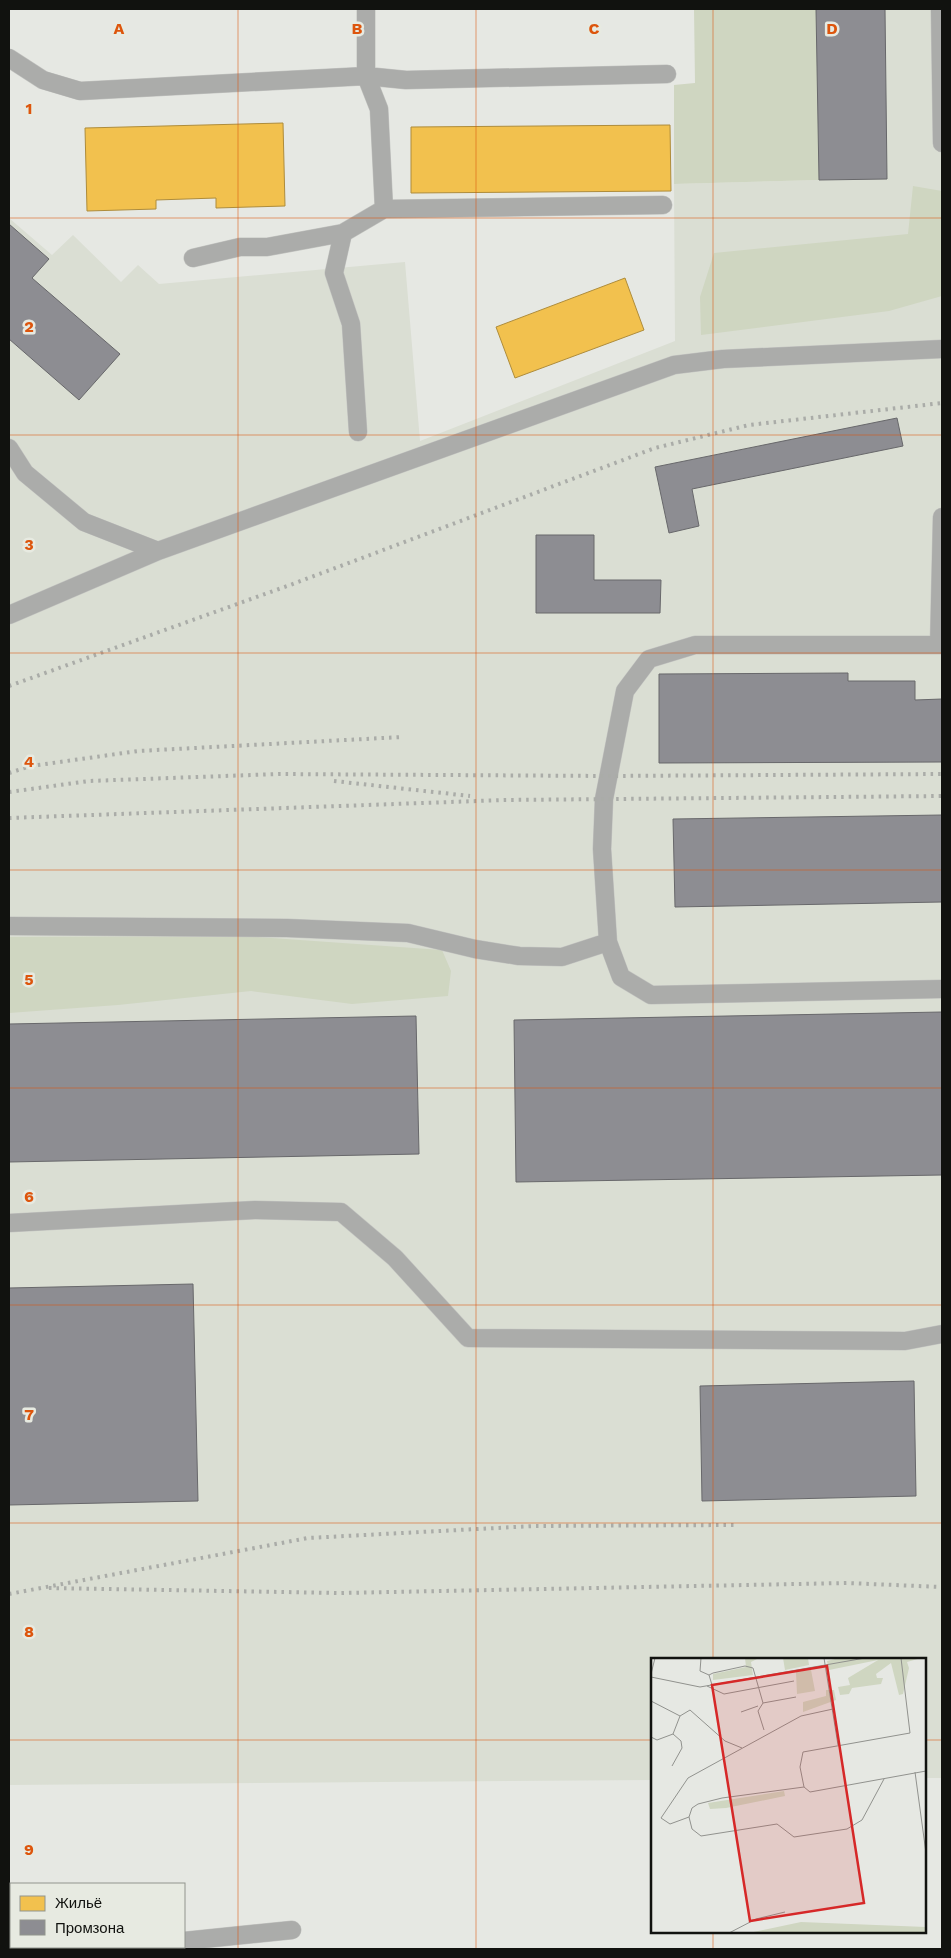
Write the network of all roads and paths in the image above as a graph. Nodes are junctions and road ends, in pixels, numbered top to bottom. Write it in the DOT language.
graph roads {
  1 [pos="366,9"];
  2 [pos="940,9"];
  3 [pos="9,58"];
  4 [pos="667,74"];
  5 [pos="366,76"];
  6 [pos="942,143"];
  7 [pos="663,205"];
  8 [pos="384,209"];
  9 [pos="343,233"];
  10 [pos="193,258"];
  11 [pos="942,348"];
  12 [pos="358,432"];
  13 [pos="9,448"];
  14 [pos="942,517"];
  15 [pos="158,551"];
  16 [pos="9,615"];
  17 [pos="941,645"];
  18 [pos="9,926"];
  19 [pos="608,942"];
  20 [pos="942,989"];
  21 [pos="9,1223"];
  22 [pos="942,1334"];
  23 [pos="292,1930"];
  24 [pos="185,1941"];
  25 [pos="114,1948"];
  26 [pos="101,1949"];
  1 -- 5 [label="lane"];
  2 -- 6 [label="lane"];
  3 -- 5 [label="lane"];
  4 -- 5 [label="lane"];
  5 -- 8 [label="lane"];
  7 -- 8 [label="lane"];
  8 -- 9 [label="lane"];
  9 -- 10 [label="lane"];
  9 -- 12 [label="lane"];
  11 -- 15 [label="lane"];
  13 -- 15 [label="lane"];
  14 -- 17 [label="lane"];
  15 -- 16 [label="lane"];
  17 -- 19 [label="lane"];
  18 -- 19 [label="lane"];
  19 -- 20 [label="lane"];
  21 -- 22 [label="lane"];
  23 -- 24 [label="lane"];
  25 -- 26 [label="lane"];
}
